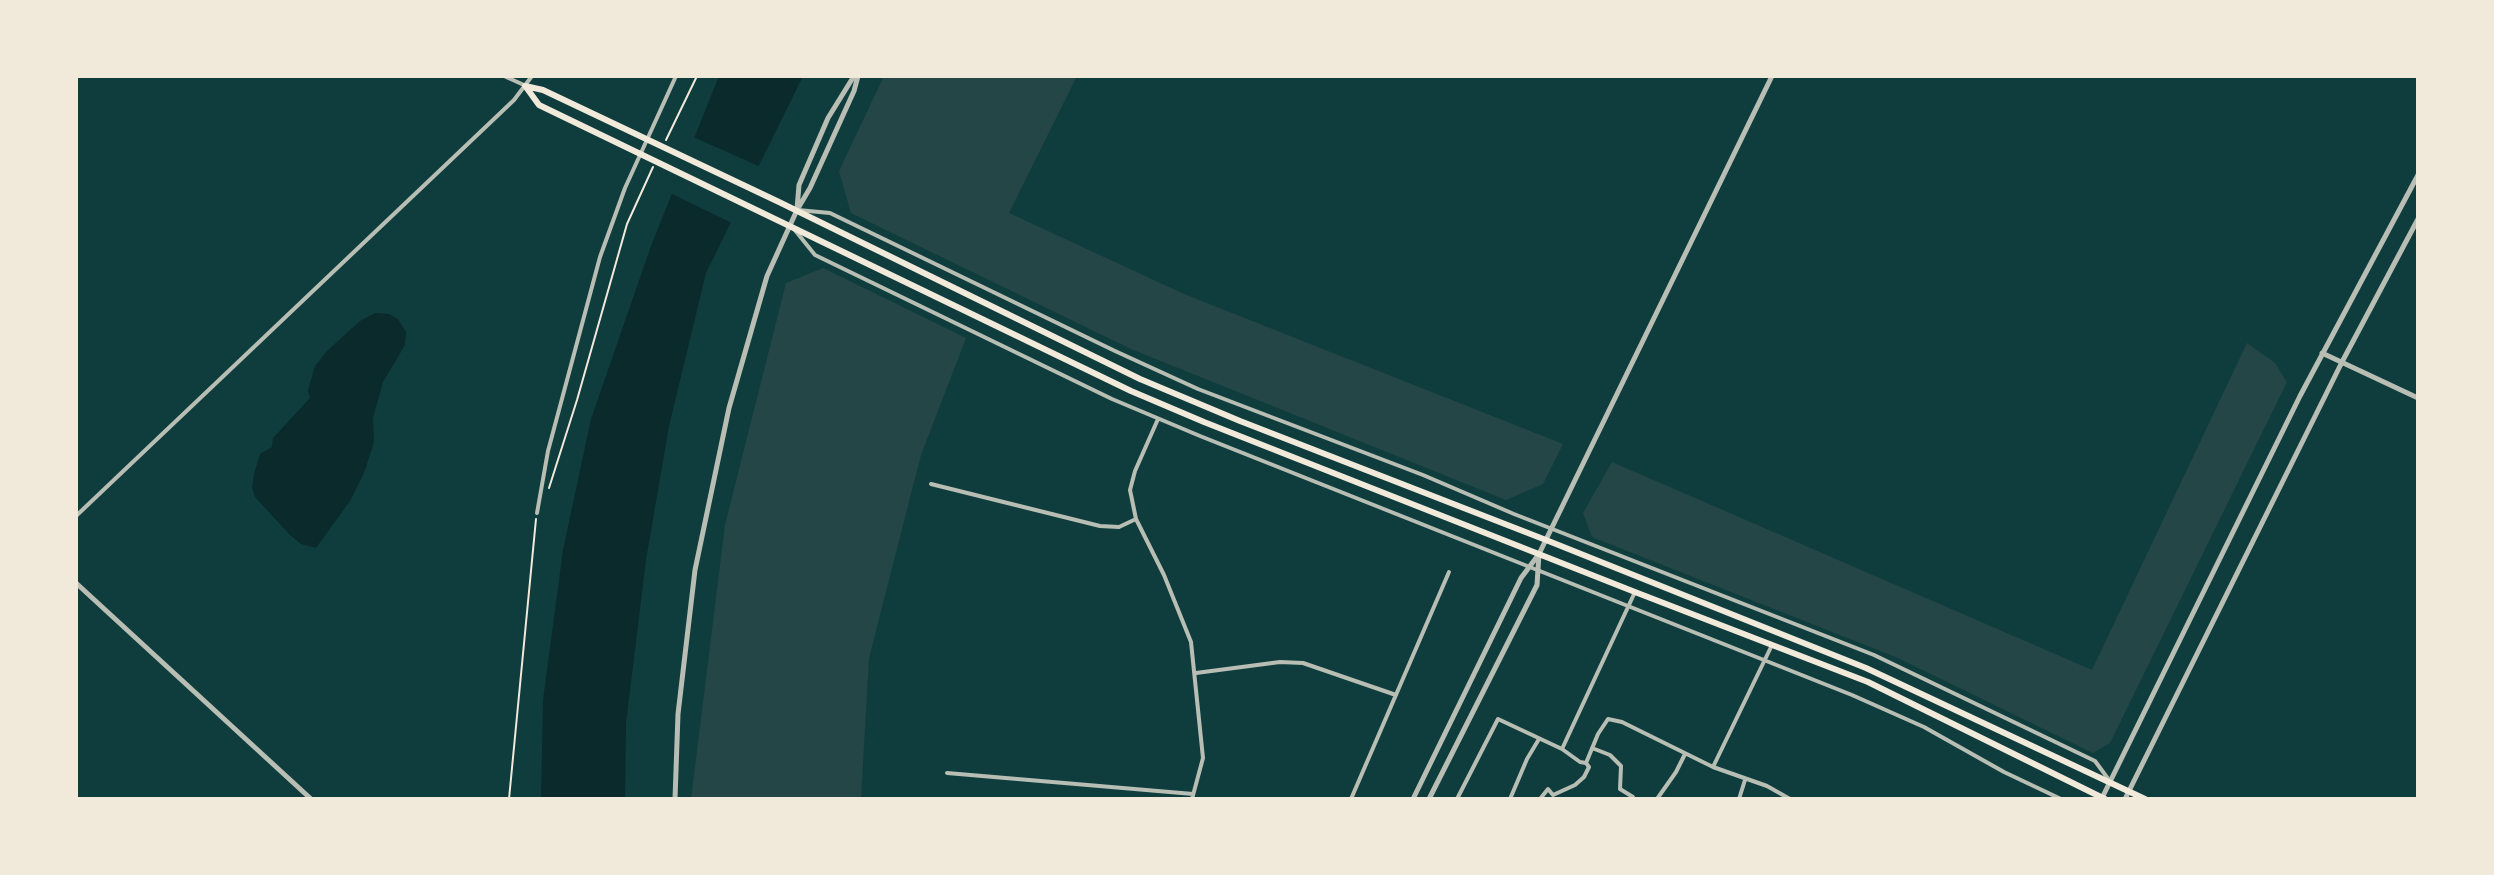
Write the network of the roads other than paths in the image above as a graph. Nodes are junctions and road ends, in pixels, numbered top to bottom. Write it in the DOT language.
graph roads {
  1 [pos="504,76"];
  2 [pos="532,76"];
  3 [pos="676,76"];
  4 [pos="856,76"];
  5 [pos="1772,76"];
  6 [pos="525,86"];
  7 [pos="647,139"];
  8 [pos="2418,175"];
  9 [pos="797,210"];
  10 [pos="2418,219"];
  11 [pos="790,224"];
  12 [pos="2322,353"];
  13 [pos="2342,362"];
  14 [pos="2418,398"];
  15 [pos="1158,419"];
  16 [pos="931,484"];
  17 [pos="537,513"];
  18 [pos="76,516"];
  19 [pos="1136,519"];
  20 [pos="1552,528"];
  21 [pos="1546,540"];
  22 [pos="1539,554"];
  23 [pos="1529,567"];
  24 [pos="1538,571"];
  25 [pos="1449,572"];
  26 [pos="76,583"];
  27 [pos="1635,592"];
  28 [pos="1628,607"];
  29 [pos="1772,645"];
  30 [pos="1765,660"];
  31 [pos="1196,673"];
  32 [pos="1396,695"];
  33 [pos="1539,739"];
  34 [pos="1592,748"];
  35 [pos="1562,749"];
  36 [pos="1686,753"];
  37 [pos="1586,763"];
  38 [pos="1713,767"];
  39 [pos="947,773"];
  40 [pos="1745,780"];
  41 [pos="2110,782"];
  42 [pos="2129,791"];
  43 [pos="1193,796"];
  44 [pos="311,799"];
  45 [pos="675,799"];
  46 [pos="1351,799"];
  47 [pos="1413,799"];
  48 [pos="1429,799"];
  49 [pos="1457,799"];
  50 [pos="1510,799"];
  51 [pos="1540,799"];
  52 [pos="1633,799"];
  53 [pos="1657,799"];
  54 [pos="1739,799"];
  55 [pos="1790,799"];
  56 [pos="2061,799"];
  57 [pos="2101,799"];
  58 [pos="2125,799"];
  59 [pos="2145,799"];
  1 -- 6 [label="street"];
  2 -- 6 [label="street"];
  3 -- 7 [label="street"];
  4 -- 9 [label="street"];
  4 -- 9 [label="street"];
  5 -- 20 [label="street"];
  6 -- 7 [label="main road"];
  6 -- 11 [label="main road"];
  6 -- 18 [label="street"];
  7 -- 9 [label="main road"];
  7 -- 17 [label="street"];
  8 -- 12 [label="street"];
  9 -- 11 [label="street"];
  9 -- 20 [label="street"];
  9 -- 21 [label="main road"];
  10 -- 13 [label="street"];
  11 -- 15 [label="street"];
  11 -- 22 [label="main road"];
  11 -- 45 [label="street"];
  12 -- 13 [label="street"];
  12 -- 41 [label="street"];
  13 -- 14 [label="street"];
  13 -- 42 [label="street"];
  15 -- 19 [label="street"];
  15 -- 23 [label="street"];
  16 -- 19 [label="street"];
  19 -- 31 [label="street"];
  20 -- 21 [label="street"];
  20 -- 41 [label="street"];
  21 -- 22 [label="street"];
  21 -- 41 [label="main road"];
  22 -- 23 [label="street"];
  22 -- 24 [label="street"];
  22 -- 27 [label="main road"];
  23 -- 24 [label="street"];
  23 -- 47 [label="street"];
  24 -- 28 [label="street"];
  24 -- 48 [label="street"];
  25 -- 32 [label="street"];
  26 -- 44 [label="street"];
  27 -- 28 [label="street"];
  27 -- 29 [label="main road"];
  28 -- 30 [label="street"];
  28 -- 35 [label="street"];
  29 -- 30 [label="street"];
  29 -- 57 [label="main road"];
  30 -- 38 [label="street"];
  30 -- 56 [label="street"];
  31 -- 32 [label="street"];
  31 -- 43 [label="street"];
  32 -- 46 [label="street"];
  33 -- 35 [label="street"];
  33 -- 49 [label="street"];
  33 -- 50 [label="street"];
  34 -- 36 [label="street"];
  34 -- 37 [label="street"];
  34 -- 52 [label="street"];
  35 -- 37 [label="street"];
  36 -- 38 [label="street"];
  36 -- 53 [label="street"];
  37 -- 51 [label="street"];
  38 -- 40 [label="street"];
  39 -- 43 [label="street"];
  40 -- 54 [label="street"];
  40 -- 55 [label="street"];
  41 -- 42 [label="main road"];
  41 -- 57 [label="street"];
  42 -- 58 [label="street"];
  42 -- 59 [label="main road"];
}
